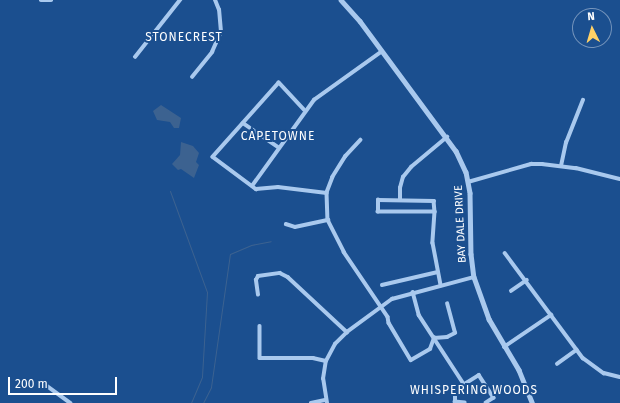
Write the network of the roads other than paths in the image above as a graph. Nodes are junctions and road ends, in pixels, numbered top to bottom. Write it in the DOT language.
graph roads {
  1 [pos="41,0"];
  2 [pos="51,0"];
  3 [pos="180,0"];
  4 [pos="215,0"];
  5 [pos="341,0"];
  6 [pos="381,52"];
  7 [pos="135,57"];
  8 [pos="192,77"];
  9 [pos="583,100"];
  10 [pos="304,110"];
  11 [pos="243,123"];
  12 [pos="447,137"];
  13 [pos="361,140"];
  14 [pos="278,147"];
  15 [pos="561,166"];
  16 [pos="620,179"];
  17 [pos="468,182"];
  18 [pos="252,186"];
  19 [pos="327,193"];
  20 [pos="400,200"];
  21 [pos="435,212"];
  22 [pos="328,220"];
  23 [pos="286,224"];
  24 [pos="505,253"];
  25 [pos="438,272"];
  26 [pos="474,277"];
  27 [pos="527,280"];
  28 [pos="382,285"];
  29 [pos="441,285"];
  30 [pos="511,291"];
  31 [pos="413,292"];
  32 [pos="258,295"];
  33 [pos="447,304"];
  34 [pos="381,305"];
  35 [pos="551,315"];
  36 [pos="260,326"];
  37 [pos="346,332"];
  38 [pos="434,338"];
  39 [pos="504,347"];
  40 [pos="576,350"];
  41 [pos="326,361"];
  42 [pos="557,364"];
  43 [pos="620,377"];
  44 [pos="42,383"];
  45 [pos="464,384"];
  46 [pos="326,401"];
  47 [pos="71,403"];
  48 [pos="311,403"];
  49 [pos="465,403"];
  50 [pos="486,403"];
  51 [pos="532,403"];
  1 -- 2 [label="street"];
  3 -- 7 [label="street"];
  4 -- 8 [label="street"];
  5 -- 6 [label="street, BAY DALE DRIVE"];
  6 -- 10 [label="street"];
  6 -- 12 [label="street, BAY DALE DRIVE"];
  9 -- 15 [label="street"];
  10 -- 11 [label="street"];
  10 -- 14 [label="street"];
  11 -- 14 [label="street"];
  11 -- 18 [label="street"];
  12 -- 17 [label="street, BAY DALE DRIVE"];
  12 -- 20 [label="street"];
  13 -- 19 [label="street"];
  14 -- 18 [label="street"];
  15 -- 16 [label="street"];
  15 -- 17 [label="street"];
  17 -- 26 [label="street, BAY DALE DRIVE"];
  18 -- 19 [label="street"];
  19 -- 22 [label="street"];
  20 -- 21 [label="street"];
  20 -- 21 [label="street"];
  21 -- 25 [label="street"];
  22 -- 23 [label="street"];
  22 -- 34 [label="street"];
  24 -- 27 [label="street"];
  25 -- 28 [label="street"];
  25 -- 29 [label="street"];
  26 -- 29 [label="street"];
  26 -- 39 [label="street, BAY DALE DRIVE"];
  27 -- 30 [label="street"];
  27 -- 35 [label="street"];
  29 -- 31 [label="street"];
  31 -- 34 [label="street"];
  31 -- 38 [label="street"];
  32 -- 37 [label="street"];
  33 -- 38 [label="street"];
  34 -- 37 [label="street"];
  34 -- 38 [label="street"];
  35 -- 39 [label="street"];
  35 -- 40 [label="street"];
  36 -- 41 [label="street"];
  37 -- 41 [label="street"];
  38 -- 45 [label="street"];
  39 -- 51 [label="street, BAY DALE DRIVE"];
  40 -- 42 [label="street"];
  40 -- 43 [label="street"];
  41 -- 46 [label="street"];
  44 -- 47 [label="street"];
  45 -- 49 [label="street"];
  45 -- 50 [label="street"];
  46 -- 48 [label="street"];
}
